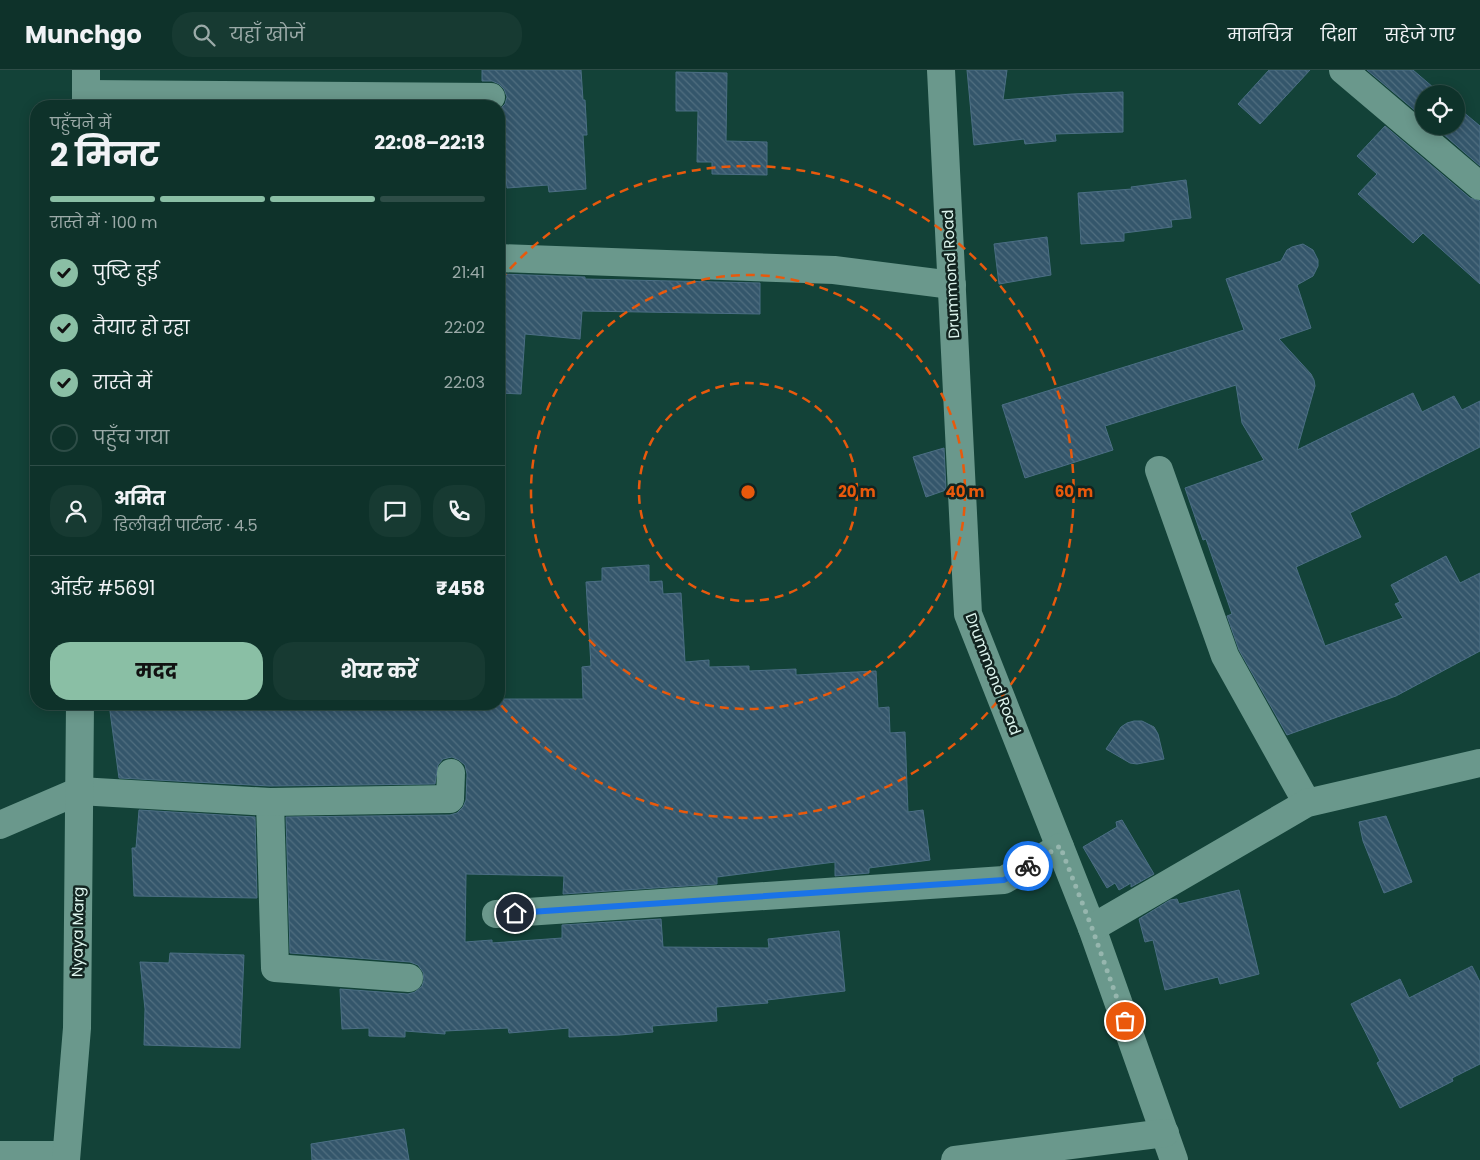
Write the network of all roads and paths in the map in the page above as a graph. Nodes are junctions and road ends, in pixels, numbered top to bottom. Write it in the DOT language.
graph roads {
  1 [pos="941,70"];
  2 [pos="1343,70"];
  3 [pos="86,90"];
  4 [pos="491,97"];
  5 [pos="1480,186"];
  6 [pos="505,258"];
  7 [pos="952,285"];
  8 [pos="1160,470"];
  9 [pos="80,710"];
  10 [pos="1480,763"];
  11 [pos="451,773"];
  12 [pos="80,790"];
  13 [pos="270,802"];
  14 [pos="1307,803"];
  15 [pos="0,825"];
  16 [pos="1060,846"];
  17 [pos="496,914"];
  18 [pos="1092,928"];
  19 [pos="409,978"];
  20 [pos="1165,1133"];
  21 [pos="0,1155"];
  22 [pos="66,1158"];
  23 [pos="955,1160"];
  24 [pos="1174,1160"];
  1 -- 7 [label="street, Drummond Road"];
  2 -- 5 [label="street"];
  3 -- 4 [label="street"];
  6 -- 7 [label="street"];
  7 -- 16 [label="street, Drummond Road"];
  8 -- 14 [label="street"];
  9 -- 12 [label="street, Nyaya Marg"];
  10 -- 14 [label="street"];
  11 -- 13 [label="street"];
  12 -- 13 [label="street"];
  12 -- 15 [label="street"];
  12 -- 22 [label="street, Nyaya Marg"];
  13 -- 19 [label="street"];
  14 -- 18 [label="street"];
  16 -- 17 [label="street"];
  16 -- 18 [label="street, Drummond Road"];
  18 -- 20 [label="street, Drummond Road"];
  20 -- 23 [label="street"];
  20 -- 24 [label="street, Drummond Road"];
  21 -- 22 [label="street"];
}
